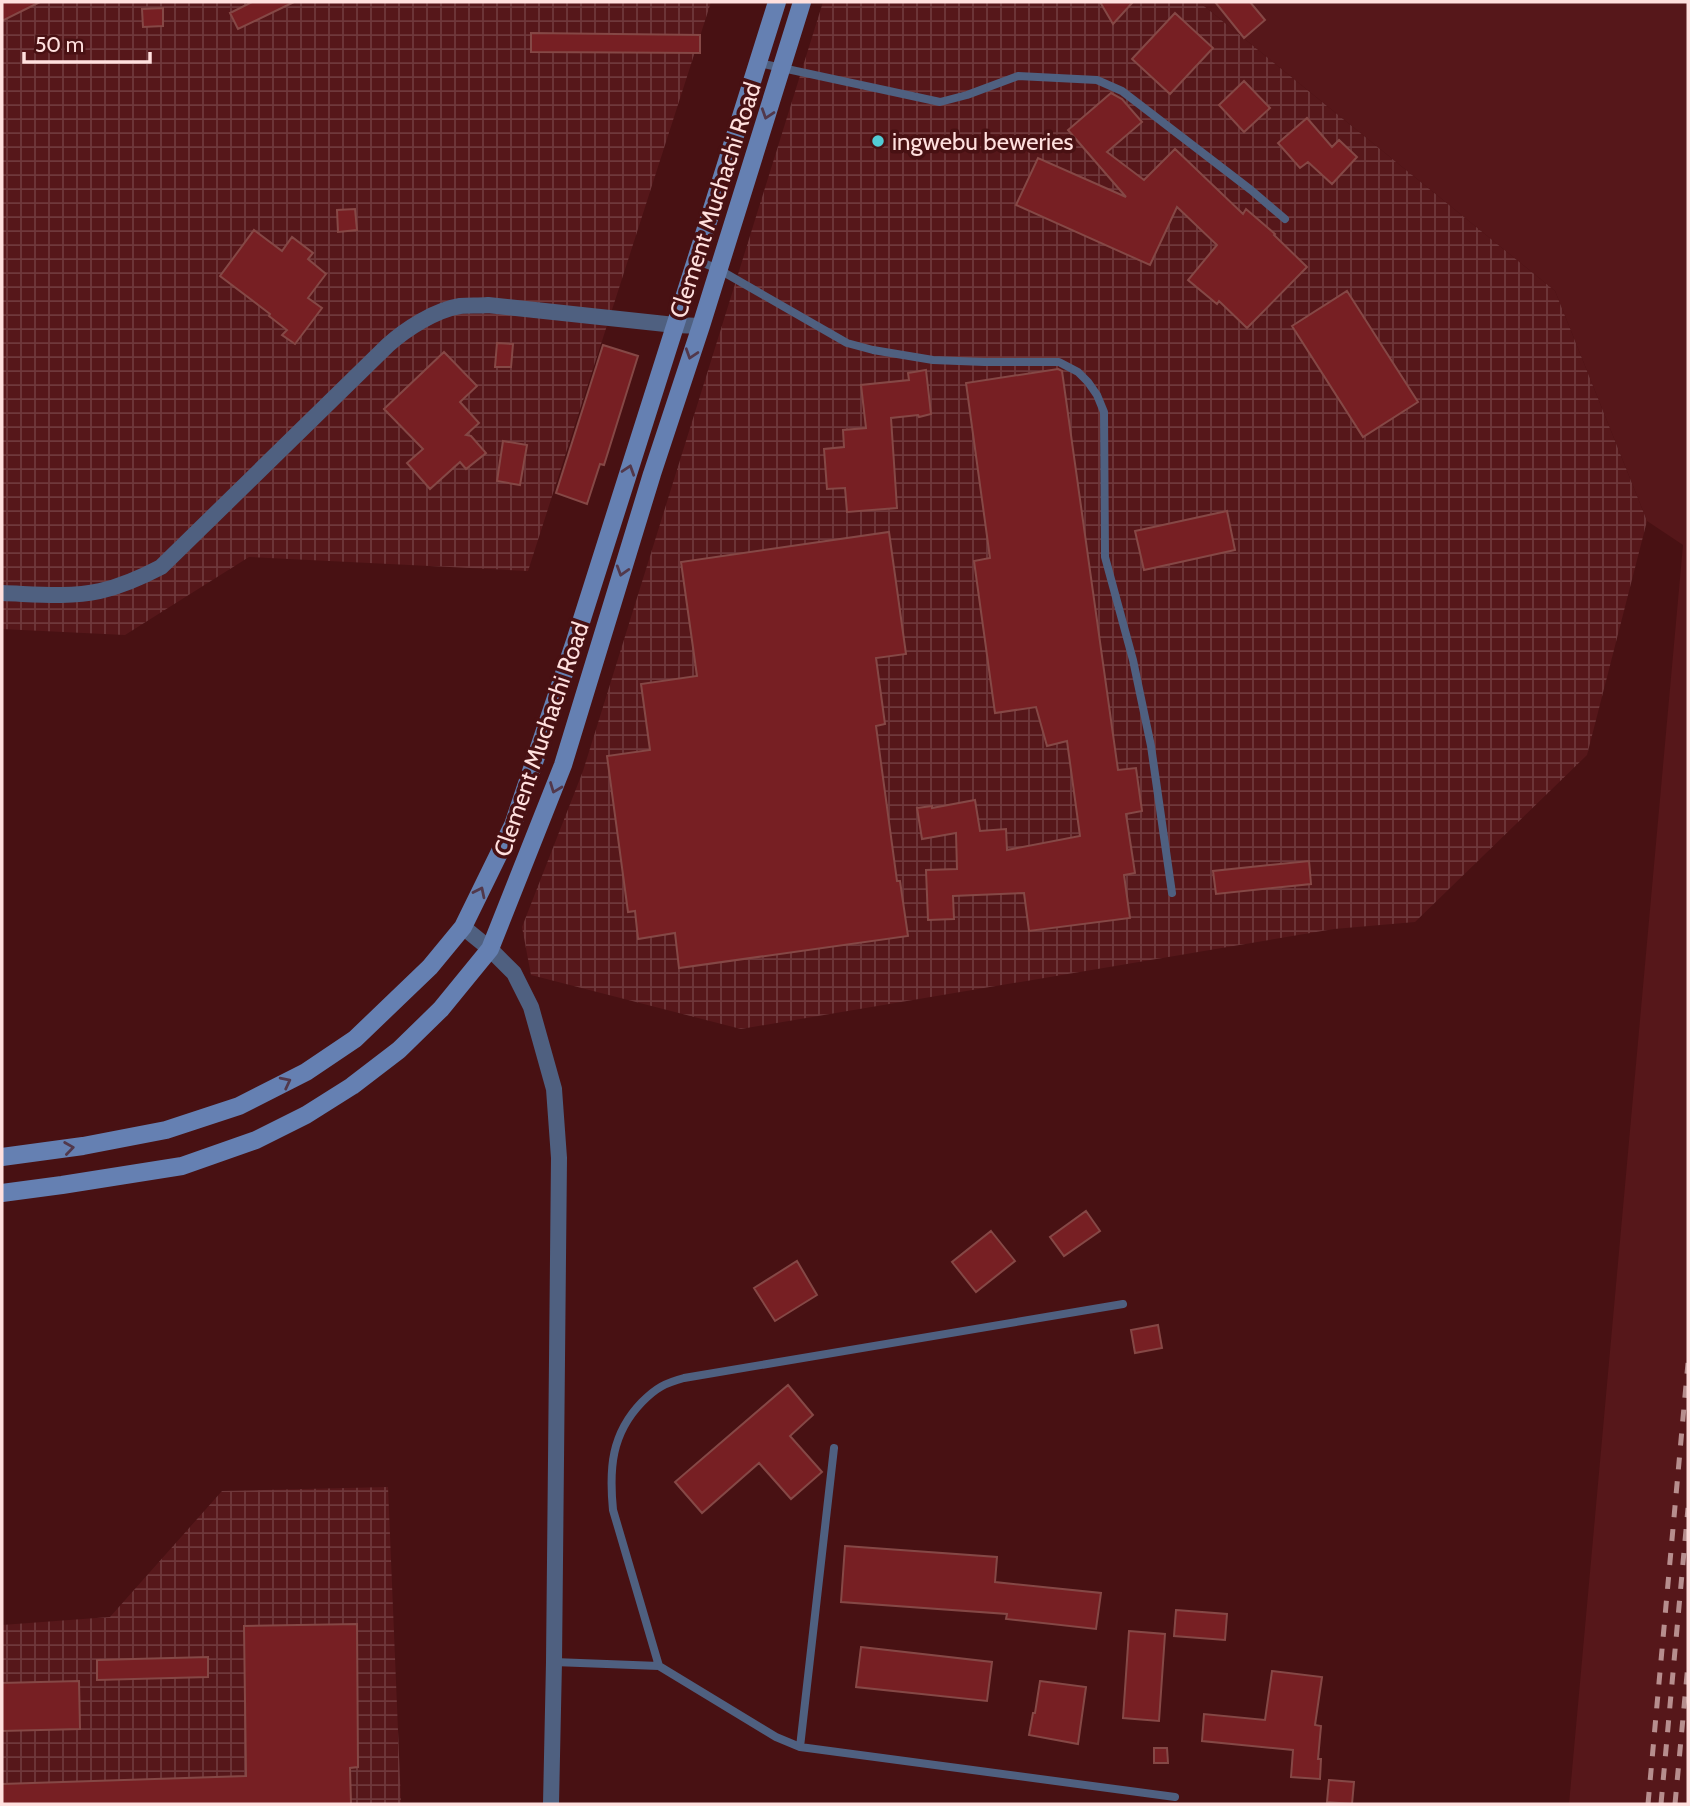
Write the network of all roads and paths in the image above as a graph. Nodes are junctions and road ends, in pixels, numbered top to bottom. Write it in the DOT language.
graph roads {
  1 [pos="777,2"];
  2 [pos="802,2"];
  3 [pos="759,63"];
  4 [pos="782,68"];
  5 [pos="1285,219"];
  6 [pos="696,260"];
  7 [pos="718,269"];
  8 [pos="675,325"];
  9 [pos="701,326"];
  10 [pos="2,593"];
  11 [pos="1172,893"];
  12 [pos="463,927"];
  13 [pos="491,949"];
  14 [pos="2,1157"];
  15 [pos="2,1193"];
  16 [pos="1123,1304"];
  17 [pos="834,1448"];
  18 [pos="554,1662"];
  19 [pos="659,1666"];
  20 [pos="800,1747"];
  21 [pos="1175,1797"];
  22 [pos="551,1804"];
  1 -- 3 [label="main road, Clement Muchachi Road"];
  2 -- 4 [label="main road, Clement Muchachi Road"];
  3 -- 4 [label="lane"];
  3 -- 6 [label="main road, Clement Muchachi Road"];
  4 -- 5 [label="lane"];
  4 -- 7 [label="main road, Clement Muchachi Road, one-way"];
  6 -- 7 [label="lane"];
  6 -- 8 [label="main road, Clement Muchachi Road"];
  7 -- 9 [label="main road, Clement Muchachi Road"];
  7 -- 11 [label="lane"];
  8 -- 9 [label="street"];
  8 -- 10 [label="street"];
  12 -- 8 [label="main road, Clement Muchachi Road, one-way"];
  9 -- 13 [label="main road, Clement Muchachi Road, one-way"];
  12 -- 13 [label="street"];
  14 -- 12 [label="main road, Clement Muchachi Road, one-way"];
  13 -- 15 [label="main road, Clement Muchachi Road"];
  13 -- 18 [label="street"];
  16 -- 19 [label="lane"];
  17 -- 20 [label="lane"];
  18 -- 19 [label="lane"];
  18 -- 22 [label="street"];
  19 -- 20 [label="lane"];
  20 -- 21 [label="lane"];
}
